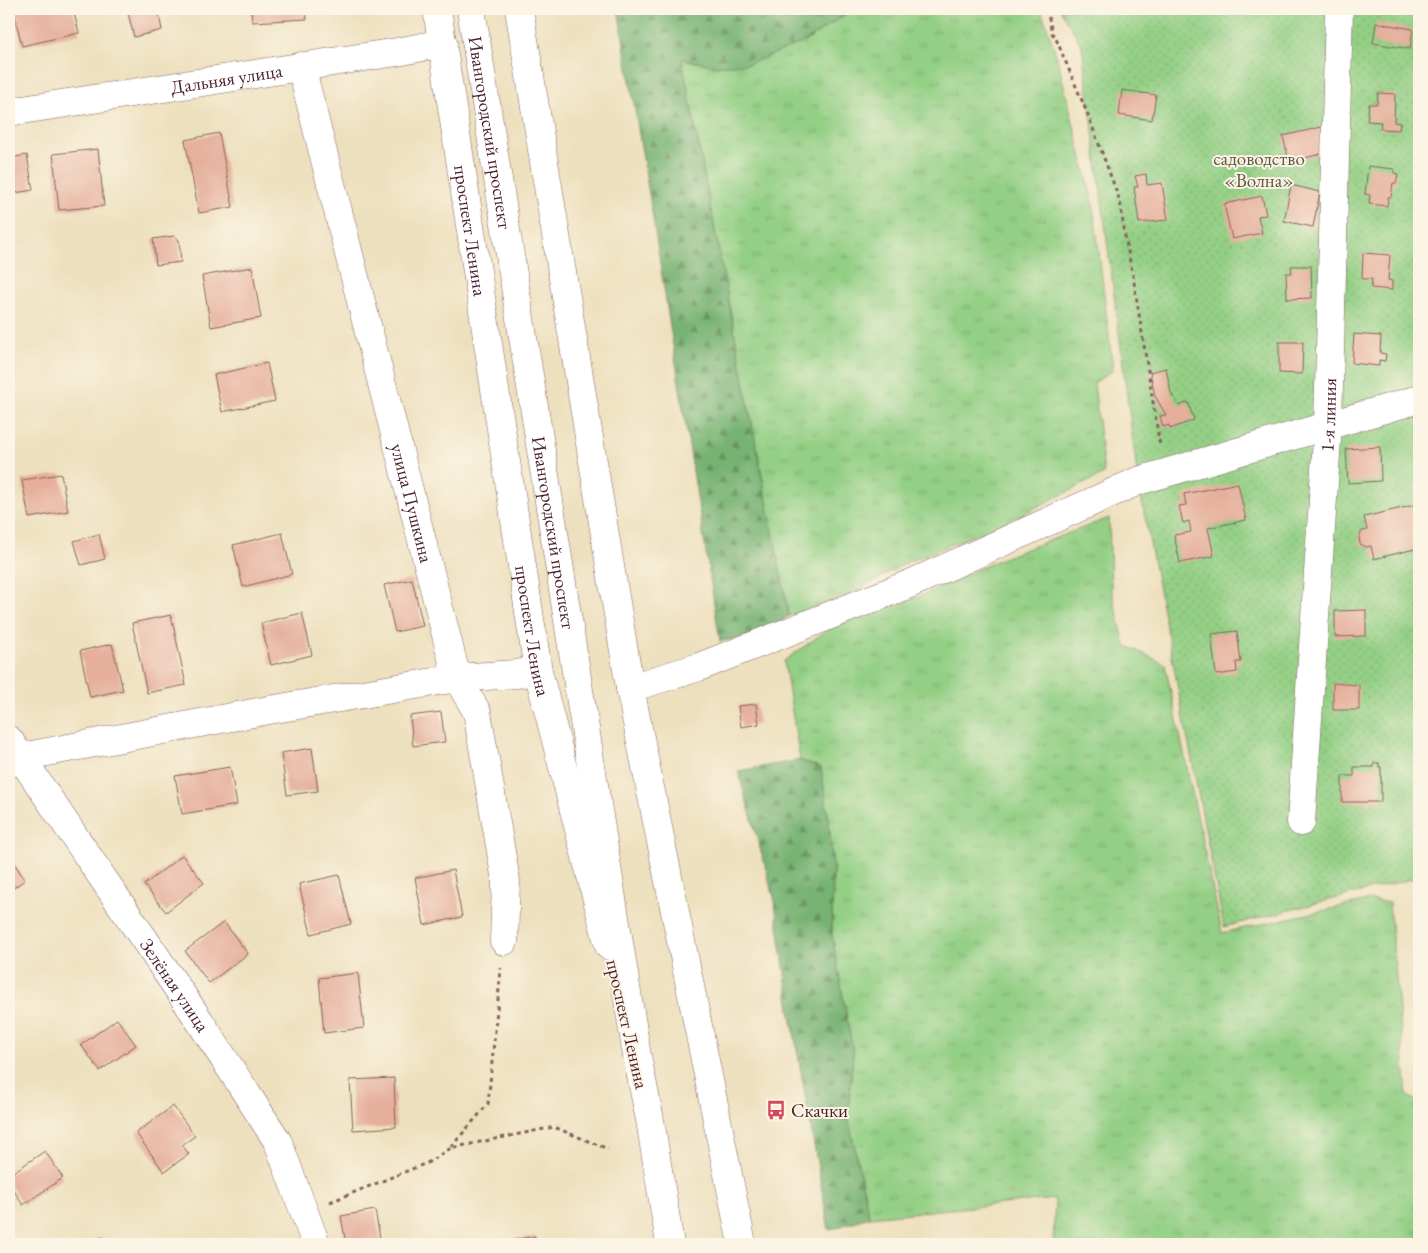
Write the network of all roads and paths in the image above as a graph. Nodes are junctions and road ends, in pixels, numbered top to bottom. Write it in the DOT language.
graph roads {
  1 [pos="437,9"];
  2 [pos="470,9"];
  3 [pos="518,9"];
  4 [pos="1047,9"];
  5 [pos="1339,9"];
  6 [pos="443,43"];
  7 [pos="301,66"];
  8 [pos="9,112"];
  9 [pos="1419,399"];
  10 [pos="1328,425"];
  11 [pos="1164,473"];
  12 [pos="538,671"];
  13 [pos="457,678"];
  14 [pos="630,688"];
  15 [pos="13,754"];
  16 [pos="1301,822"];
  17 [pos="504,940"];
  18 [pos="637,1056"];
  19 [pos="451,1148"];
  20 [pos="608,1148"];
  21 [pos="307,1234"];
  22 [pos="670,1244"];
  23 [pos="742,1244"];
  1 -- 6 [label="main road, проспект Ленина"];
  2 -- 18 [label="main road, Ивангородский проспект"];
  3 -- 14 [label="main road"];
  4 -- 11 [label="path"];
  5 -- 10 [label="main road, 1-я линия"];
  6 -- 7 [label="main road, Дальняя улица"];
  6 -- 12 [label="main road, проспект Ленина"];
  7 -- 8 [label="main road, Дальняя улица"];
  7 -- 13 [label="main road, улица Пушкина"];
  9 -- 10 [label="main road"];
  10 -- 11 [label="main road"];
  10 -- 16 [label="main road, 1-я линия"];
  11 -- 14 [label="main road"];
  12 -- 13 [label="main road"];
  12 -- 18 [label="main road, проспект Ленина"];
  13 -- 15 [label="main road"];
  13 -- 17 [label="main road, улица Пушкина"];
  14 -- 23 [label="main road"];
  15 -- 21 [label="main road, Зелёная улица"];
  17 -- 19 [label="path"];
  18 -- 22 [label="main road, проспект Ленина"];
  19 -- 20 [label="path"];
  19 -- 21 [label="path"];
}
